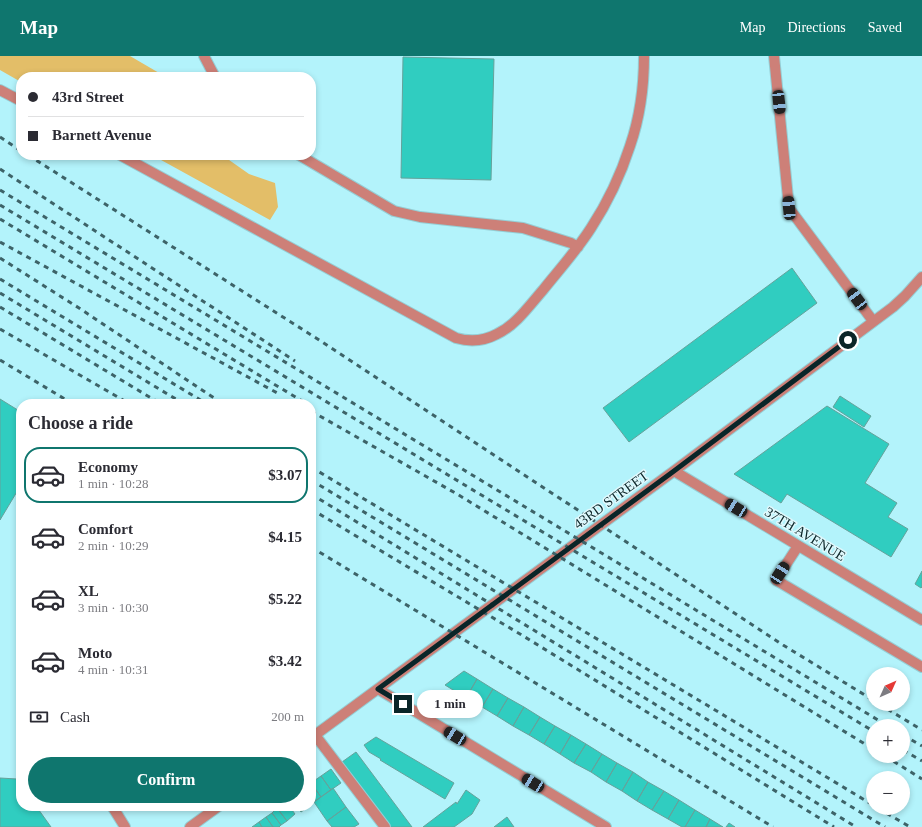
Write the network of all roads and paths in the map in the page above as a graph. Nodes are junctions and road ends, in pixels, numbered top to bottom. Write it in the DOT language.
graph roads {
  1 [pos="204,56"];
  2 [pos="644,56"];
  3 [pos="774,56"];
  4 [pos="212,72"];
  5 [pos="0,90"];
  6 [pos="16,98"];
  7 [pos="129,160"];
  8 [pos="307,160"];
  9 [pos="578,247"];
  10 [pos="922,276"];
  11 [pos="873,321"];
  12 [pos="674,471"];
  13 [pos="798,546"];
  14 [pos="922,620"];
  15 [pos="922,668"];
  16 [pos="378,689"];
  17 [pos="316,735"];
  18 [pos="316,741"];
  19 [pos="115,811"];
  20 [pos="212,811"];
  21 [pos="598,825"];
  22 [pos="126,827"];
  23 [pos="190,827"];
  24 [pos="385,827"];
  1 -- 4 [label="street"];
  2 -- 9 [label="street"];
  3 -- 11 [label="street"];
  5 -- 6 [label="street"];
  7 -- 9 [label="street"];
  8 -- 9 [label="street"];
  10 -- 11 [label="street, 43RD STREET"];
  11 -- 12 [label="street, 43RD STREET"];
  12 -- 13 [label="street, 37TH AVENUE"];
  12 -- 16 [label="street, 43RD STREET"];
  13 -- 14 [label="street, 37TH AVENUE"];
  13 -- 15 [label="street"];
  16 -- 17 [label="street, 43RD STREET"];
  16 -- 21 [label="street"];
  18 -- 24 [label="street"];
  19 -- 22 [label="street"];
  20 -- 23 [label="street"];
}
